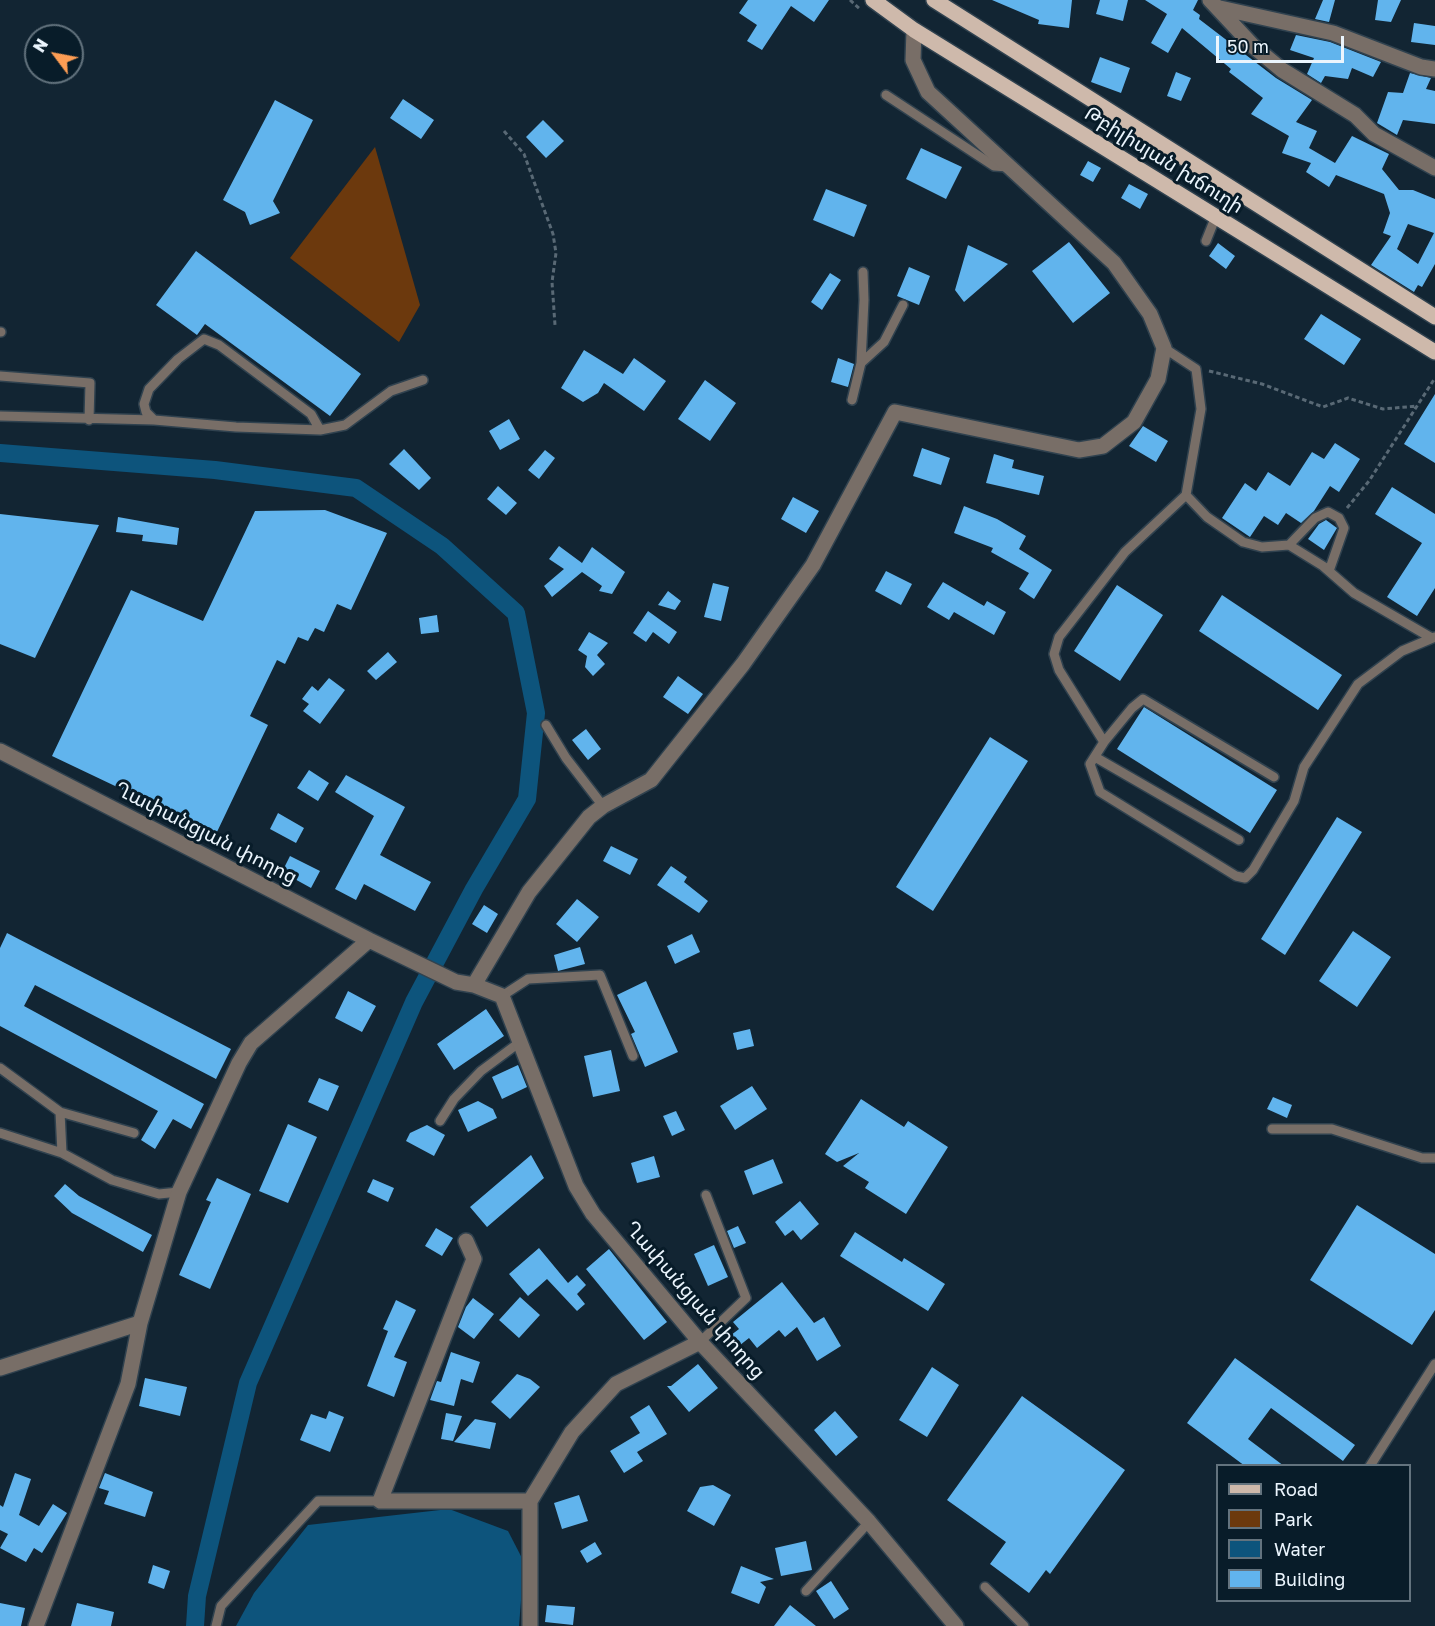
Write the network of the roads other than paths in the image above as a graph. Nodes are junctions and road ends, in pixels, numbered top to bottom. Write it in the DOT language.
graph roads {
  1 [pos="873,0"];
  2 [pos="934,0"];
  3 [pos="1215,4"];
  4 [pos="914,30"];
  5 [pos="1435,69"];
  6 [pos="886,95"];
  7 [pos="1013,168"];
  8 [pos="1435,168"];
  9 [pos="1216,216"];
  10 [pos="1206,241"];
  11 [pos="862,272"];
  12 [pos="903,305"];
  13 [pos="1435,318"];
  14 [pos="1164,348"];
  15 [pos="1435,352"];
  16 [pos="861,363"];
  17 [pos="0,376"];
  18 [pos="423,380"];
  19 [pos="852,400"];
  20 [pos="0,416"];
  21 [pos="89,420"];
  22 [pos="154,420"];
  23 [pos="320,430"];
  24 [pos="1186,495"];
  25 [pos="1289,545"];
  26 [pos="1329,571"];
  27 [pos="1433,637"];
  28 [pos="546,725"];
  29 [pos="1104,742"];
  30 [pos="0,750"];
  31 [pos="1095,757"];
  32 [pos="1275,777"];
  33 [pos="603,806"];
  34 [pos="1239,840"];
  35 [pos="369,940"];
  36 [pos="474,984"];
  37 [pos="502,996"];
  38 [pos="520,1042"];
  39 [pos="633,1056"];
  40 [pos="0,1068"];
  41 [pos="60,1112"];
  42 [pos="440,1121"];
  43 [pos="1272,1129"];
  44 [pos="0,1133"];
  45 [pos="134,1133"];
  46 [pos="62,1153"];
  47 [pos="1435,1158"];
  48 [pos="179,1192"];
  49 [pos="706,1195"];
  50 [pos="466,1241"];
  51 [pos="141,1323"];
  52 [pos="700,1342"];
  53 [pos="1435,1364"];
  54 [pos="0,1368"];
  55 [pos="1371,1464"];
  56 [pos="380,1501"];
  57 [pos="530,1501"];
  58 [pos="869,1522"];
  59 [pos="985,1587"];
  60 [pos="806,1591"];
  61 [pos="36,1626"];
  62 [pos="216,1626"];
  63 [pos="530,1626"];
  64 [pos="956,1626"];
  65 [pos="1024,1626"];
  1 -- 4 [label="main road, Թբիլիսյան խճուղի"];
  2 -- 13 [label="main road, Թբիլիսյան խճուղի"];
  3 -- 5 [label="street"];
  3 -- 8 [label="street"];
  4 -- 7 [label="street"];
  4 -- 9 [label="main road, Թբիլիսյան խճուղի"];
  6 -- 7 [label="lane"];
  7 -- 14 [label="street"];
  9 -- 10 [label="lane"];
  9 -- 15 [label="main road, Թբիլիսյան խճուղի"];
  11 -- 16 [label="lane"];
  12 -- 16 [label="lane"];
  14 -- 24 [label="lane"];
  14 -- 33 [label="street"];
  16 -- 19 [label="lane"];
  17 -- 21 [label="lane"];
  18 -- 23 [label="lane"];
  20 -- 21 [label="lane"];
  21 -- 22 [label="lane"];
  22 -- 23 [label="lane"];
  22 -- 23 [label="lane"];
  24 -- 25 [label="lane"];
  24 -- 29 [label="lane"];
  25 -- 26 [label="lane"];
  25 -- 26 [label="lane"];
  26 -- 27 [label="lane"];
  27 -- 31 [label="lane"];
  28 -- 33 [label="lane"];
  29 -- 31 [label="lane"];
  29 -- 32 [label="lane"];
  30 -- 35 [label="street, Ղափանցյան փողոց"];
  31 -- 34 [label="lane"];
  33 -- 36 [label="street"];
  35 -- 36 [label="street, Ղափանցյան փողոց"];
  35 -- 48 [label="street"];
  36 -- 37 [label="street"];
  37 -- 38 [label="street, Ղափանցյան փողոց"];
  37 -- 39 [label="lane"];
  38 -- 42 [label="lane"];
  38 -- 52 [label="street, Ղափանցյան փողոց"];
  40 -- 41 [label="lane"];
  41 -- 45 [label="lane"];
  41 -- 46 [label="lane"];
  43 -- 47 [label="lane"];
  44 -- 46 [label="lane"];
  46 -- 48 [label="lane"];
  48 -- 51 [label="street"];
  49 -- 52 [label="lane"];
  50 -- 56 [label="street"];
  51 -- 54 [label="street"];
  51 -- 61 [label="street"];
  52 -- 57 [label="street"];
  52 -- 58 [label="street, Ղափանցյան փողոց"];
  53 -- 55 [label="lane"];
  56 -- 57 [label="street"];
  56 -- 62 [label="lane"];
  57 -- 63 [label="street"];
  58 -- 60 [label="lane"];
  58 -- 64 [label="street, Ղափանցյան փողոց"];
  59 -- 65 [label="lane"];
}
